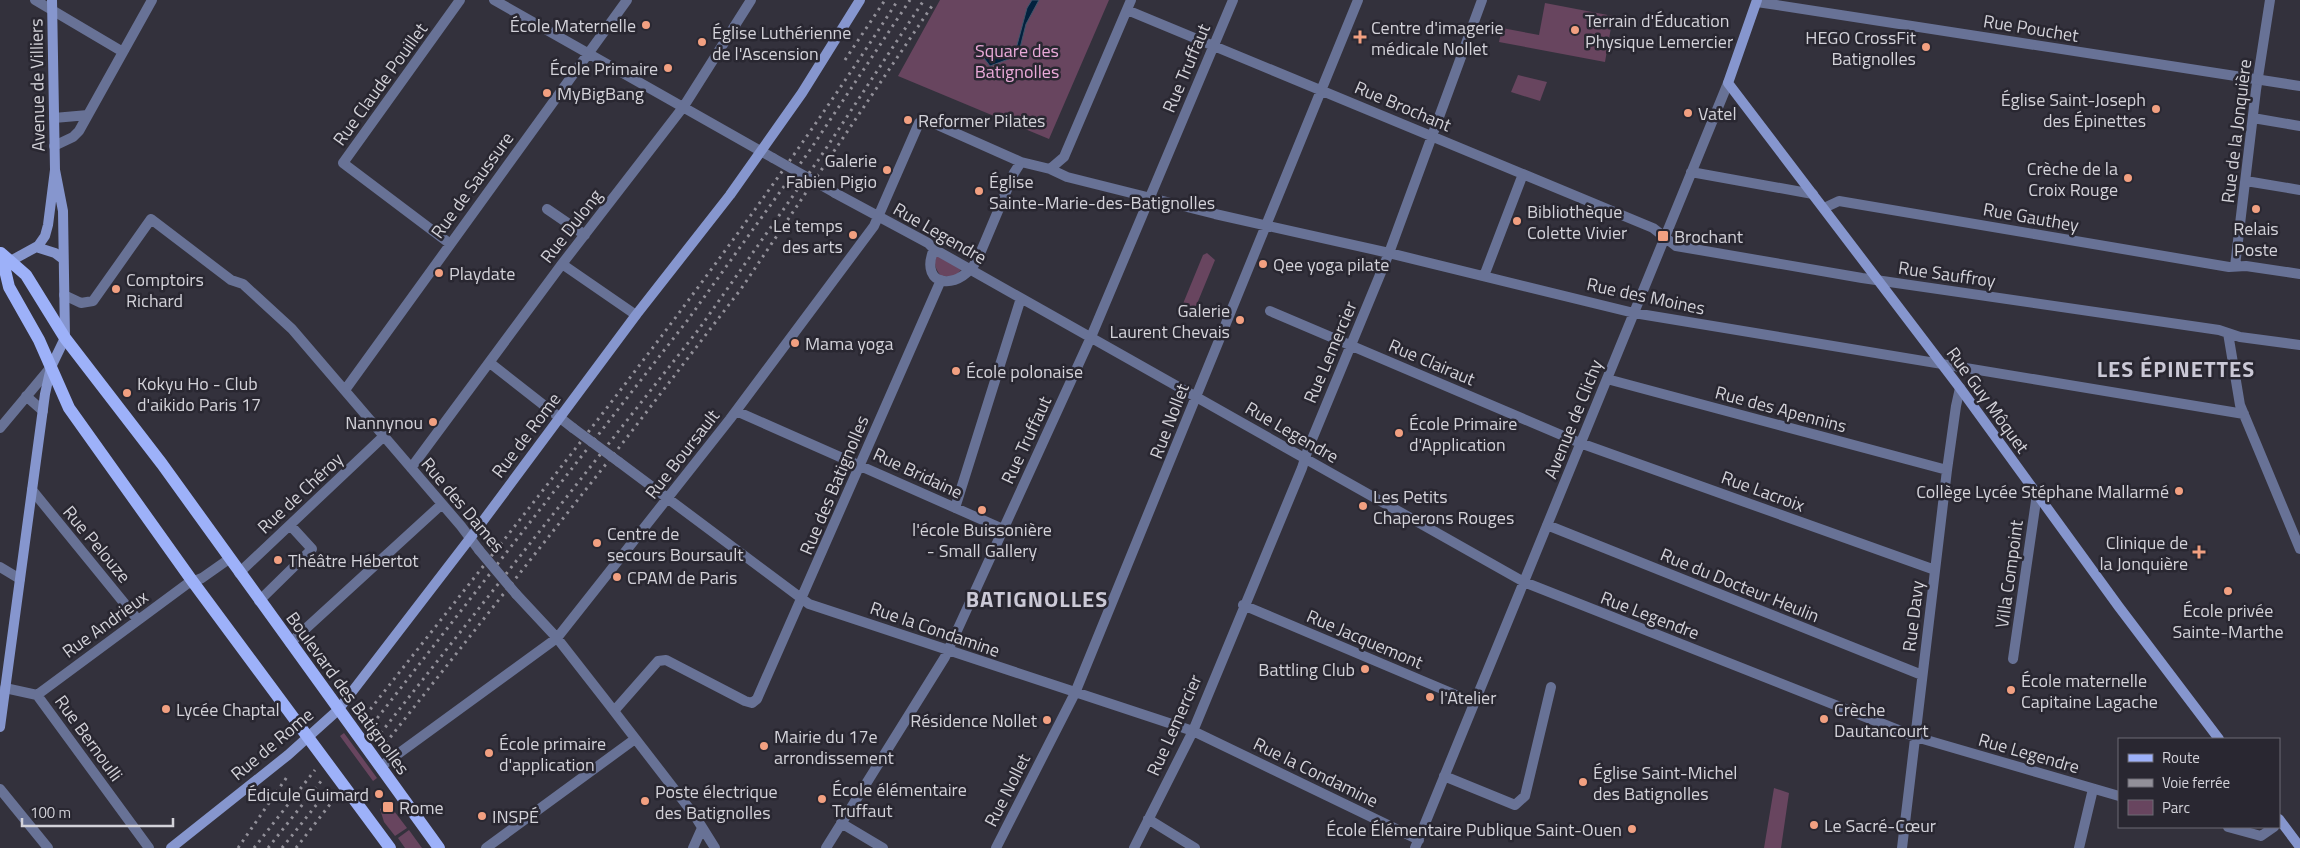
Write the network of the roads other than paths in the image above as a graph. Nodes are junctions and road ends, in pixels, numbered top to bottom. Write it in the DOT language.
graph roads {
  1 [pos="35,0"];
  2 [pos="52,0"];
  3 [pos="152,0"];
  4 [pos="460,0"];
  5 [pos="627,0"];
  6 [pos="751,0"];
  7 [pos="860,0"];
  8 [pos="1233,0"];
  9 [pos="1358,0"];
  10 [pos="1482,0"];
  11 [pos="2270,0"];
  12 [pos="499,1"];
  13 [pos="1755,1"];
  14 [pos="1129,5"];
  15 [pos="52,11"];
  16 [pos="1213,46"];
  17 [pos="123,52"];
  18 [pos="588,53"];
  19 [pos="2258,80"];
  20 [pos="1728,83"];
  21 [pos="2300,86"];
  22 [pos="1322,90"];
  23 [pos="684,106"];
  24 [pos="88,115"];
  25 [pos="54,118"];
  26 [pos="2253,118"];
  27 [pos="919,122"];
  28 [pos="2300,126"];
  29 [pos="1432,136"];
  30 [pos="54,146"];
  31 [pos="761,151"];
  32 [pos="1022,162"];
  33 [pos="1050,169"];
  34 [pos="54,170"];
  35 [pos="1691,172"];
  36 [pos="1523,174"];
  37 [pos="2246,181"];
  38 [pos="2300,190"];
  39 [pos="1813,194"];
  40 [pos="1150,197"];
  41 [pos="1824,208"];
  42 [pos="547,209"];
  43 [pos="879,216"];
  44 [pos="1265,226"];
  45 [pos="585,235"];
  46 [pos="1665,237"];
  47 [pos="449,243"];
  48 [pos="36,247"];
  49 [pos="934,249"];
  50 [pos="1389,253"];
  51 [pos="4,258"];
  52 [pos="63,258"];
  53 [pos="562,264"];
  54 [pos="2235,266"];
  55 [pos="971,269"];
  56 [pos="2300,274"];
  57 [pos="1484,276"];
  58 [pos="941,280"];
  59 [pos="1879,280"];
  60 [pos="64,295"];
  61 [pos="1021,298"];
  62 [pos="1270,311"];
  63 [pos="1634,313"];
  64 [pos="636,315"];
  65 [pos="2228,333"];
  66 [pos="1091,337"];
  67 [pos="65,338"];
  68 [pos="2300,345"];
  69 [pos="1351,346"];
  70 [pos="490,363"];
  71 [pos="1941,363"];
  72 [pos="51,367"];
  73 [pos="1607,379"];
  74 [pos="1960,388"];
  75 [pos="345,390"];
  76 [pos="26,396"];
  77 [pos="1197,396"];
  78 [pos="43,411"];
  79 [pos="736,411"];
  80 [pos="2244,414"];
  81 [pos="560,417"];
  82 [pos="0,428"];
  83 [pos="384,436"];
  84 [pos="1580,443"];
  85 [pos="1305,458"];
  86 [pos="861,464"];
  87 [pos="412,468"];
  88 [pos="1947,470"];
  89 [pos="32,490"];
  90 [pos="2037,494"];
  91 [pos="667,498"];
  92 [pos="442,504"];
  93 [pos="955,508"];
  94 [pos="290,525"];
  95 [pos="1547,525"];
  96 [pos="1003,529"];
  97 [pos="471,537"];
  98 [pos="2300,549"];
  99 [pos="229,559"];
  100 [pos="0,568"];
  101 [pos="1935,570"];
  102 [pos="239,573"];
  103 [pos="20,579"];
  104 [pos="193,582"];
  105 [pos="1524,582"];
  106 [pos="802,600"];
  107 [pos="259,601"];
  108 [pos="1243,605"];
  109 [pos="138,620"];
  110 [pos="557,638"];
  111 [pos="290,643"];
  112 [pos="948,651"];
  113 [pos="2013,659"];
  114 [pos="1922,675"];
  115 [pos="1551,686"];
  116 [pos="5,688"];
  117 [pos="1076,693"];
  118 [pos="37,694"];
  119 [pos="1475,702"];
  120 [pos="338,710"];
  121 [pos="614,712"];
  122 [pos="0,727"];
  123 [pos="1192,731"];
  124 [pos="1916,737"];
  125 [pos="308,738"];
  126 [pos="2218,738"];
  127 [pos="635,739"];
  128 [pos="380,767"];
  129 [pos="1444,776"];
  130 [pos="0,788"];
  131 [pos="2093,789"];
  132 [pos="2118,796"];
  133 [pos="1148,819"];
  134 [pos="841,823"];
  135 [pos="2280,825"];
  136 [pos="702,828"];
  137 [pos="2232,828"];
  138 [pos="2271,828"];
  139 [pos="1417,844"];
  140 [pos="694,845"];
  141 [pos="2300,847"];
  142 [pos="48,848"];
  143 [pos="149,848"];
  144 [pos="172,848"];
  145 [pos="390,848"];
  146 [pos="439,848"];
  147 [pos="486,848"];
  148 [pos="715,848"];
  149 [pos="826,848"];
  150 [pos="883,848"];
  151 [pos="996,848"];
  152 [pos="1134,848"];
  153 [pos="1194,848"];
  154 [pos="1902,848"];
  155 [pos="2079,848"];
  1 -- 15 [label="street"];
  2 -- 15 [label="main road, Avenue de Villiers"];
  3 -- 17 [label="street"];
  4 -- 47 [label="street, Rue Claude Pouillet"];
  5 -- 18 [label="street, Rue de Saussure"];
  6 -- 23 [label="street, Rue Dulong"];
  7 -- 31 [label="main road, Rue de Rome"];
  8 -- 16 [label="street, Rue Truffaut"];
  9 -- 22 [label="street, Rue Nollet"];
  10 -- 29 [label="street, Rue Lemercier"];
  11 -- 19 [label="street, Rue de la Jonquière"];
  12 -- 18 [label="street, Rue Legendre"];
  13 -- 19 [label="street, Rue Pouchet"];
  13 -- 20 [label="main road, Avenue de Clichy"];
  14 -- 16 [label="street, Rue Brochant"];
  14 -- 33 [label="street"];
  15 -- 17 [label="street"];
  15 -- 25 [label="main road, Avenue de Villiers"];
  16 -- 22 [label="street, Rue Brochant"];
  16 -- 40 [label="street, Rue Truffaut"];
  17 -- 24 [label="street"];
  18 -- 23 [label="street, Rue Legendre"];
  18 -- 47 [label="street, Rue de Saussure"];
  19 -- 21 [label="street, Rue Pouchet"];
  19 -- 26 [label="street, Rue de la Jonquière"];
  20 -- 35 [label="street, Avenue de Clichy"];
  20 -- 39 [label="main road, Rue Guy Môquet"];
  22 -- 29 [label="street, Rue Brochant"];
  22 -- 44 [label="street, Rue Nollet"];
  23 -- 31 [label="street, Rue Legendre"];
  23 -- 45 [label="street, Rue Dulong"];
  24 -- 25 [label="street"];
  24 -- 30 [label="street"];
  25 -- 30 [label="main road, Avenue de Villiers"];
  26 -- 28 [label="street"];
  26 -- 37 [label="street, Rue de la Jonquière"];
  27 -- 32 [label="street, Rue des Moines"];
  27 -- 43 [label="street, Rue Boursault"];
  29 -- 36 [label="street, Rue Brochant"];
  29 -- 50 [label="street, Rue Lemercier"];
  30 -- 34 [label="main road, Avenue de Villiers"];
  31 -- 43 [label="street, Rue Legendre, bridge"];
  31 -- 64 [label="main road, Rue de Rome"];
  32 -- 33 [label="street, Rue des Moines"];
  32 -- 55 [label="street"];
  33 -- 40 [label="street, Rue des Moines"];
  34 -- 48 [label="main road, Avenue de Villiers"];
  34 -- 52 [label="main road, Avenue de Villiers"];
  35 -- 39 [label="street"];
  35 -- 46 [label="street, Avenue de Clichy"];
  36 -- 46 [label="street, Rue Brochant"];
  36 -- 57 [label="street"];
  37 -- 38 [label="street"];
  37 -- 54 [label="street, Rue de la Jonquière"];
  39 -- 41 [label="main road, Rue Guy Môquet"];
  40 -- 44 [label="street, Rue des Moines"];
  40 -- 66 [label="street, Rue Truffaut"];
  41 -- 54 [label="street, Rue Gauthey"];
  41 -- 59 [label="main road, Rue Guy Môquet"];
  42 -- 45 [label="street"];
  43 -- 49 [label="street, Rue Legendre"];
  43 -- 79 [label="street, Rue Boursault"];
  44 -- 50 [label="street, Rue des Moines"];
  44 -- 77 [label="street, Rue Nollet"];
  45 -- 53 [label="street, Rue Dulong"];
  46 -- 59 [label="street, Rue Sauffroy"];
  46 -- 63 [label="street, Avenue de Clichy"];
  47 -- 75 [label="street, Rue de Saussure"];
  48 -- 51 [label="main road"];
  48 -- 52 [label="main road"];
  49 -- 55 [label="street, Rue Legendre"];
  49 -- 58 [label="street"];
  50 -- 57 [label="street, Rue des Moines"];
  50 -- 69 [label="street, Rue Lemercier"];
  51 -- 67 [label="main road, Boulevard des Batignolles"];
  51 -- 72 [label="main road"];
  52 -- 60 [label="main road, Avenue de Villiers"];
  53 -- 64 [label="street"];
  53 -- 70 [label="street, Rue Dulong"];
  54 -- 56 [label="street, Rue Gauthey"];
  55 -- 58 [label="street"];
  55 -- 61 [label="street, Rue Legendre"];
  57 -- 63 [label="street, Rue des Moines"];
  58 -- 86 [label="street, Rue des Batignolles"];
  59 -- 65 [label="street, Rue Sauffroy"];
  59 -- 71 [label="main road, Rue Guy Môquet"];
  60 -- 67 [label="main road, Avenue de Villiers"];
  60 -- 75 [label="street, Rue des Dames"];
  61 -- 66 [label="street, Rue Legendre"];
  61 -- 93 [label="street"];
  62 -- 69 [label="street, Rue Clairaut"];
  63 -- 71 [label="street, Rue des Moines"];
  63 -- 73 [label="street, Avenue de Clichy"];
  64 -- 81 [label="main road, Rue de Rome"];
  65 -- 68 [label="street, Rue Sauffroy"];
  65 -- 80 [label="street"];
  66 -- 77 [label="street, Rue Legendre"];
  66 -- 96 [label="street, Rue Truffaut"];
  67 -- 72 [label="main road"];
  67 -- 99 [label="main road, Boulevard des Batignolles"];
  69 -- 84 [label="street, Rue Clairaut"];
  69 -- 85 [label="street, Rue Lemercier"];
  70 -- 81 [label="street, Rue la Condamine"];
  70 -- 87 [label="street, Rue Dulong"];
  71 -- 74 [label="main road, Rue Guy Môquet"];
  71 -- 80 [label="street, Rue des Moines"];
  72 -- 76 [label="street"];
  72 -- 78 [label="main road"];
  72 -- 104 [label="main road"];
  73 -- 84 [label="street, Avenue de Clichy"];
  73 -- 88 [label="street, Rue des Apennins"];
  74 -- 88 [label="street, Rue Davy"];
  74 -- 90 [label="main road, Rue Guy Môquet"];
  75 -- 83 [label="street, Rue des Dames"];
  76 -- 78 [label="street"];
  76 -- 82 [label="street"];
  77 -- 85 [label="street, Rue Legendre"];
  77 -- 117 [label="street, Rue Nollet"];
  78 -- 89 [label="main road"];
  79 -- 86 [label="street, Rue Bridaine"];
  79 -- 91 [label="street, Rue Boursault"];
  80 -- 98 [label="street"];
  81 -- 91 [label="street, Rue la Condamine, bridge"];
  81 -- 97 [label="main road, Rue de Rome"];
  83 -- 87 [label="street, Rue des Dames"];
  83 -- 94 [label="street, Rue de Chéroy"];
  84 -- 95 [label="street, Avenue de Clichy"];
  84 -- 101 [label="street, Rue Lacroix"];
  85 -- 105 [label="street, Rue Legendre"];
  85 -- 108 [label="street, Rue Lemercier"];
  86 -- 93 [label="street, Rue Bridaine"];
  86 -- 106 [label="street, Rue des Batignolles"];
  87 -- 92 [label="street, Rue des Dames"];
  88 -- 101 [label="street, Rue Davy"];
  89 -- 103 [label="main road"];
  89 -- 109 [label="street, Rue Pelouze"];
  90 -- 113 [label="street, Villa Compoint"];
  90 -- 126 [label="main road, Rue Guy Môquet"];
  91 -- 106 [label="street, Rue la Condamine"];
  91 -- 110 [label="street, Rue Boursault"];
  92 -- 97 [label="street, Rue des Dames"];
  92 -- 111 [label="street"];
  93 -- 96 [label="street, Rue Bridaine"];
  94 -- 102 [label="street, Rue de Chéroy"];
  94 -- 107 [label="street"];
  95 -- 105 [label="street, Avenue de Clichy"];
  95 -- 114 [label="street, Rue du Docteur Heulin"];
  96 -- 112 [label="street, Rue Truffaut"];
  97 -- 110 [label="street, Rue des Dames, bridge"];
  97 -- 120 [label="main road, Rue de Rome"];
  99 -- 102 [label="main road, Boulevard des Batignolles"];
  99 -- 104 [label="street"];
  100 -- 103 [label="street"];
  101 -- 114 [label="street, Rue Davy"];
  102 -- 107 [label="main road, Boulevard des Batignolles"];
  103 -- 116 [label="main road"];
  104 -- 109 [label="street, Rue Andrieux"];
  104 -- 125 [label="main road"];
  105 -- 119 [label="street, Avenue de Clichy"];
  105 -- 124 [label="street, Rue Legendre"];
  106 -- 112 [label="street, Rue la Condamine"];
  106 -- 121 [label="street, Rue des Batignolles"];
  107 -- 111 [label="main road, Boulevard des Batignolles"];
  108 -- 119 [label="street, Rue Jacquemont"];
  108 -- 123 [label="street, Rue Lemercier"];
  109 -- 118 [label="street, Rue Andrieux"];
  110 -- 121 [label="street, Rue des Dames"];
  110 -- 128 [label="street, Rue Boursault"];
  111 -- 120 [label="main road, Boulevard des Batignolles"];
  112 -- 117 [label="street, Rue la Condamine"];
  112 -- 134 [label="street, Rue Truffaut"];
  114 -- 124 [label="street, Rue Davy"];
  115 -- 129 [label="street"];
  116 -- 118 [label="street"];
  116 -- 122 [label="main road"];
  117 -- 123 [label="street, Rue la Condamine"];
  117 -- 151 [label="street, Rue Nollet"];
  118 -- 143 [label="street, Rue Bernoulli"];
  119 -- 129 [label="street, Avenue de Clichy"];
  120 -- 125 [label="main road, Rue de Rome"];
  120 -- 128 [label="main road, Boulevard des Batignolles"];
  121 -- 127 [label="street, Rue des Dames"];
  123 -- 133 [label="street, Rue Lemercier"];
  123 -- 139 [label="street, Rue la Condamine"];
  124 -- 131 [label="street, Rue Legendre"];
  124 -- 154 [label="street, Rue Davy"];
  125 -- 144 [label="main road, Rue de Rome"];
  125 -- 145 [label="main road"];
  127 -- 136 [label="street, Rue des Dames"];
  127 -- 147 [label="street"];
  128 -- 146 [label="main road, Boulevard des Batignolles"];
  129 -- 139 [label="street, Avenue de Clichy"];
  130 -- 142 [label="street"];
  131 -- 132 [label="street, Rue Legendre"];
  131 -- 155 [label="street"];
  133 -- 152 [label="street, Rue Lemercier"];
  133 -- 153 [label="street"];
  134 -- 149 [label="street, Rue Truffaut"];
  134 -- 150 [label="street"];
  135 -- 141 [label="main road"];
  136 -- 140 [label="street"];
  136 -- 148 [label="street, Rue des Dames"];
  137 -- 138 [label="street"];
}
